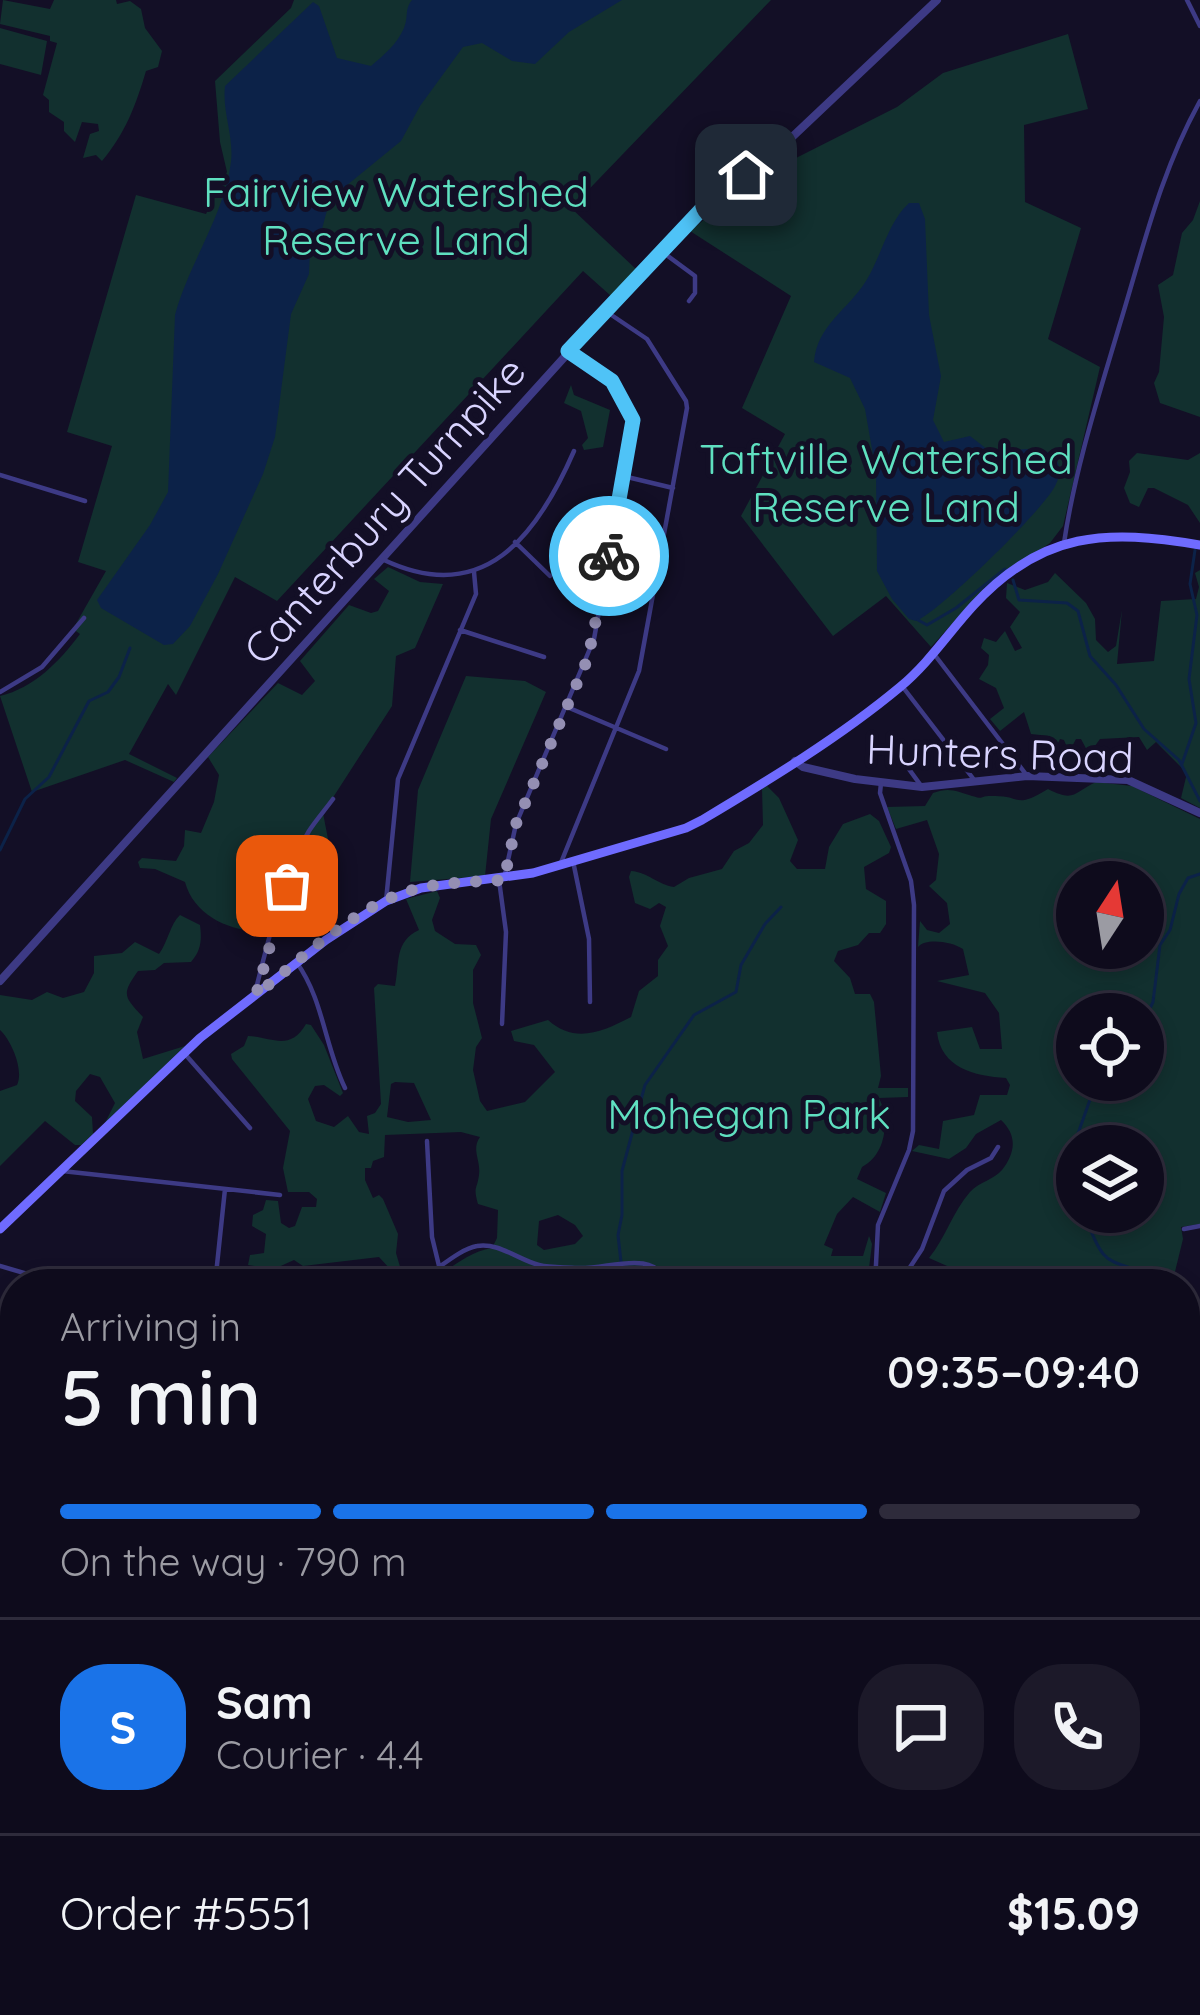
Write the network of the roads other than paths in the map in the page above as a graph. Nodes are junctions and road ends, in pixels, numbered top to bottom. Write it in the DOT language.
graph roads {
  1 [pos="937,0"];
  2 [pos="1187,0"];
  3 [pos="1200,26"];
  4 [pos="1200,101"];
  5 [pos="661,251"];
  6 [pos="689,302"];
  7 [pos="606,311"];
  8 [pos="568,351"];
  9 [pos="574,452"];
  10 [pos="0,475"];
  11 [pos="623,476"];
  12 [pos="674,488"];
  13 [pos="85,501"];
  14 [pos="515,542"];
  15 [pos="1064,543"];
  16 [pos="1200,545"];
  17 [pos="379,558"];
  18 [pos="474,572"];
  19 [pos="550,576"];
  20 [pos="84,618"];
  21 [pos="460,630"];
  22 [pos="934,654"];
  23 [pos="544,657"];
  24 [pos="902,686"];
  25 [pos="0,692"];
  26 [pos="567,707"];
  27 [pos="616,728"];
  28 [pos="666,749"];
  29 [pos="895,750"];
  30 [pos="795,760"];
  31 [pos="1027,776"];
  32 [pos="880,783"];
  33 [pos="976,783"];
  34 [pos="922,787"];
  35 [pos="333,800"];
  36 [pos="1200,813"];
  37 [pos="573,861"];
  38 [pos="560,865"];
  39 [pos="501,880"];
  40 [pos="386,901"];
  41 [pos="297,963"];
  42 [pos="0,980"];
  43 [pos="256,995"];
  44 [pos="590,1002"];
  45 [pos="502,1024"];
  46 [pos="184,1053"];
  47 [pos="345,1088"];
  48 [pos="250,1128"];
  49 [pos="427,1141"];
  50 [pos="998,1147"];
  51 [pos="62,1171"];
  52 [pos="225,1189"];
  53 [pos="280,1195"];
  54 [pos="1200,1226"];
  55 [pos="0,1229"];
  56 [pos="1184,1229"];
  57 [pos="217,1269"];
  58 [pos="440,1269"];
  59 [pos="441,1269"];
  60 [pos="598,1269"];
  61 [pos="598,1269"];
  62 [pos="659,1269"];
  63 [pos="876,1269"];
  64 [pos="909,1269"];
  1 -- 5 [label="street, Canterbury Turnpike"];
  2 -- 3 [label="street"];
  4 -- 15 [label="street"];
  5 -- 6 [label="street"];
  5 -- 7 [label="street, Canterbury Turnpike"];
  7 -- 8 [label="street, Canterbury Turnpike"];
  7 -- 12 [label="street"];
  8 -- 11 [label="street"];
  8 -- 17 [label="street, Canterbury Turnpike"];
  9 -- 14 [label="street"];
  10 -- 13 [label="street"];
  11 -- 12 [label="street"];
  11 -- 26 [label="street"];
  12 -- 27 [label="street"];
  14 -- 18 [label="street"];
  14 -- 19 [label="street"];
  15 -- 16 [label="main road"];
  15 -- 22 [label="main road"];
  17 -- 18 [label="street"];
  17 -- 42 [label="street, Canterbury Turnpike"];
  18 -- 21 [label="street"];
  20 -- 25 [label="street"];
  21 -- 23 [label="street"];
  21 -- 40 [label="street"];
  22 -- 24 [label="main road"];
  22 -- 31 [label="street"];
  24 -- 30 [label="main road"];
  24 -- 33 [label="street"];
  26 -- 27 [label="street"];
  26 -- 39 [label="street"];
  27 -- 28 [label="street"];
  27 -- 38 [label="street"];
  29 -- 34 [label="street"];
  30 -- 32 [label="street, Hunters Road"];
  30 -- 37 [label="main road"];
  31 -- 33 [label="street, Hunters Road"];
  31 -- 36 [label="street, Hunters Road"];
  32 -- 34 [label="street, Hunters Road"];
  32 -- 63 [label="street"];
  33 -- 34 [label="street, Hunters Road"];
  35 -- 43 [label="street"];
  37 -- 38 [label="main road"];
  37 -- 44 [label="street"];
  38 -- 39 [label="main road"];
  39 -- 40 [label="main road"];
  39 -- 45 [label="street"];
  40 -- 41 [label="main road"];
  41 -- 43 [label="main road"];
  41 -- 47 [label="street"];
  43 -- 46 [label="main road"];
  46 -- 48 [label="street"];
  46 -- 51 [label="main road"];
  49 -- 58 [label="street"];
  50 -- 64 [label="street"];
  51 -- 52 [label="street"];
  51 -- 55 [label="main road"];
  52 -- 53 [label="street"];
  52 -- 57 [label="street"];
  54 -- 56 [label="street"];
  59 -- 60 [label="street"];
  61 -- 62 [label="street"];
}
